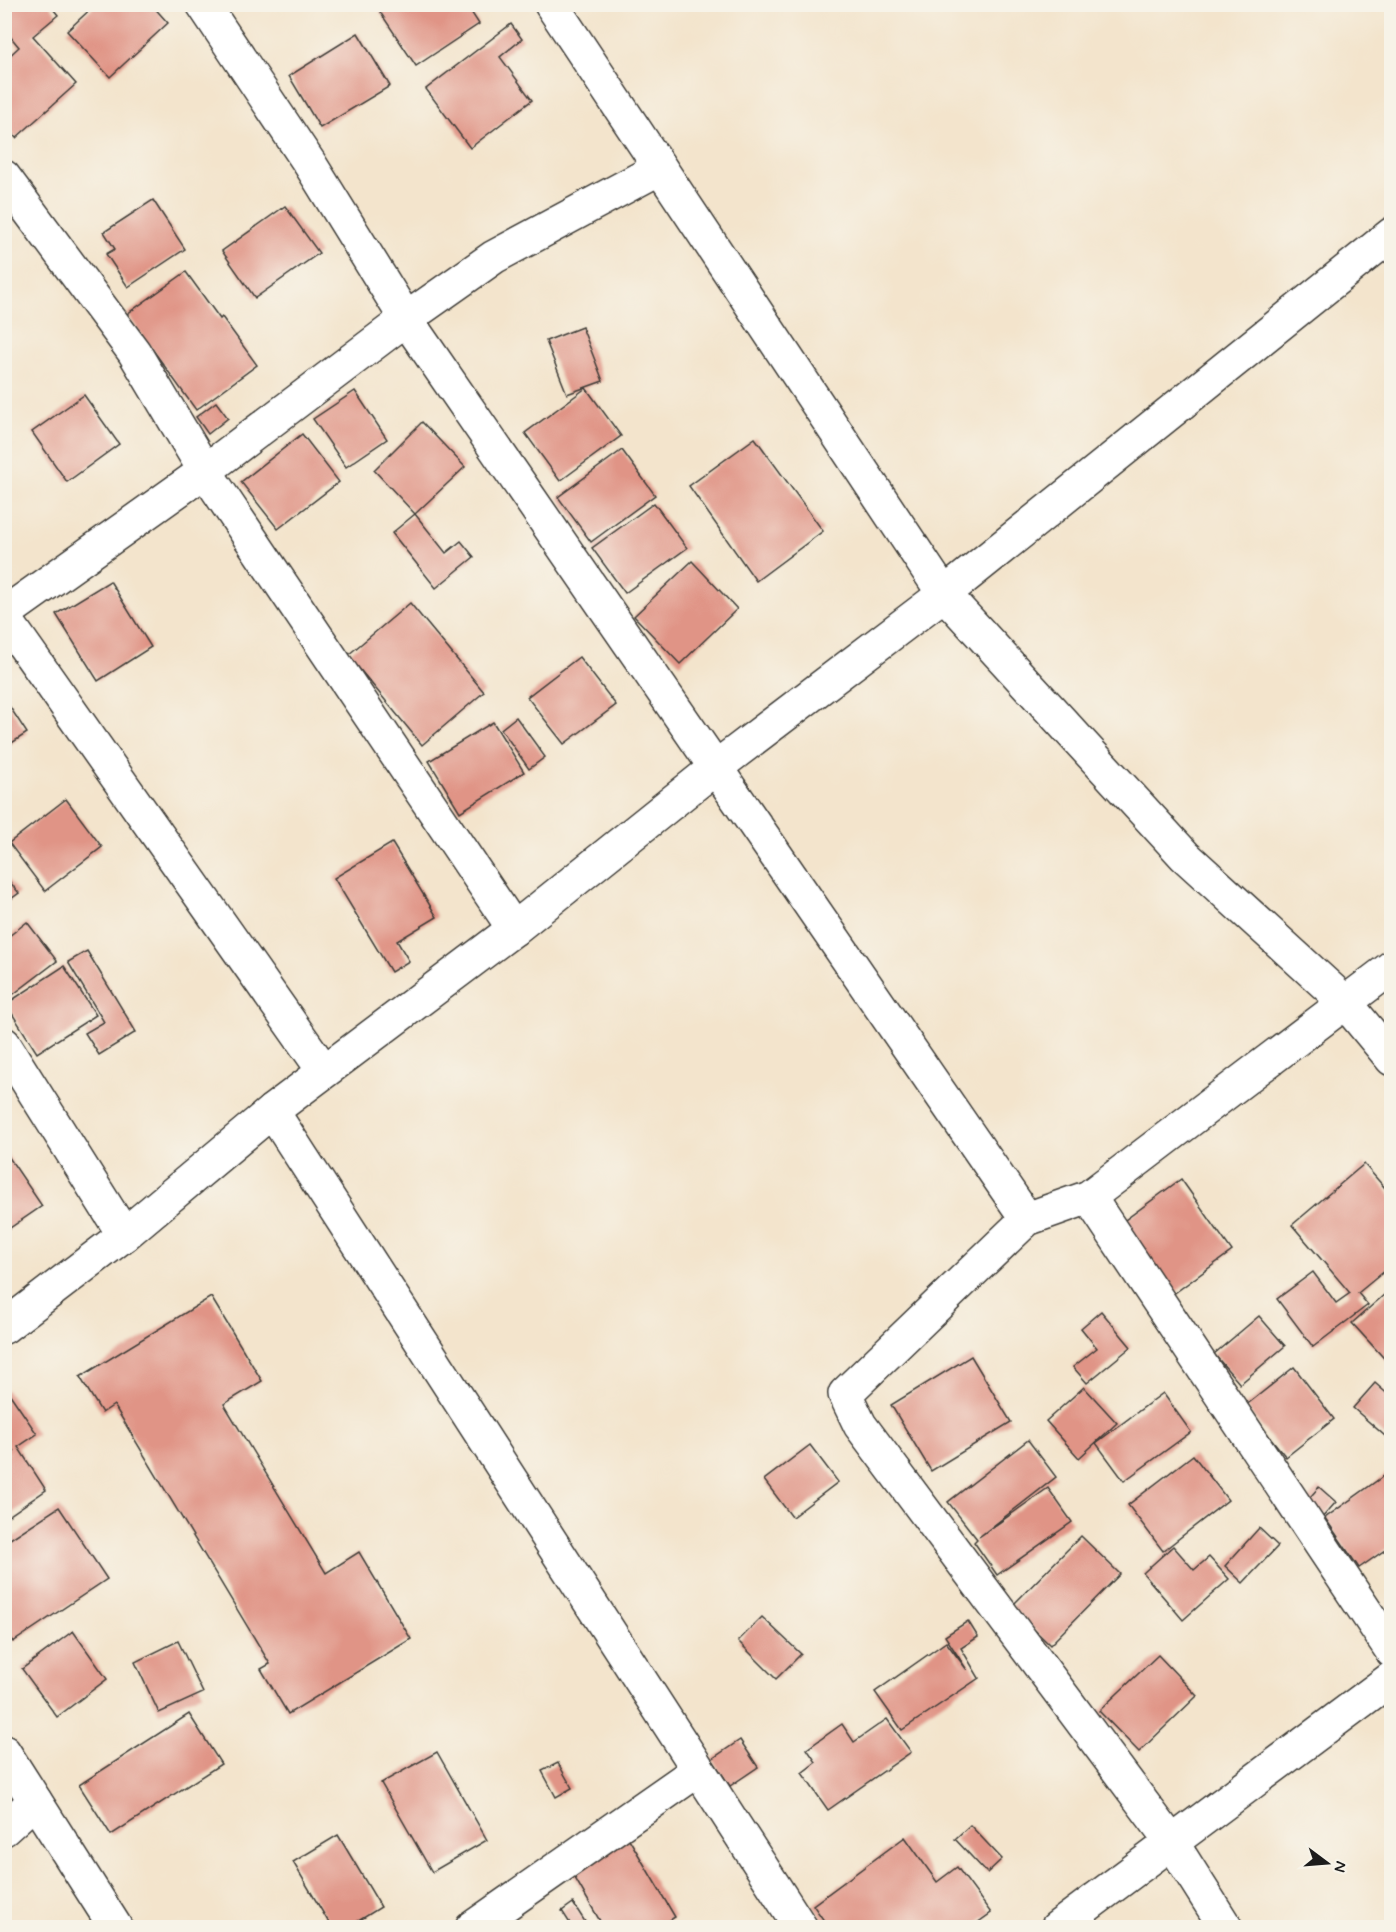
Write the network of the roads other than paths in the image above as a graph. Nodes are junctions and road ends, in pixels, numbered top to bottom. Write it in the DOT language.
graph roads {
  1 [pos="203,4"];
  2 [pos="551,4"];
  3 [pos="660,168"];
  4 [pos="4,177"];
  5 [pos="1392,234"];
  6 [pos="406,319"];
  7 [pos="205,471"];
  8 [pos="944,594"];
  9 [pos="4,615"];
  10 [pos="715,768"];
  11 [pos="514,929"];
  12 [pos="1392,967"];
  13 [pos="1344,1001"];
  14 [pos="4,1044"];
  15 [pos="1392,1059"];
  16 [pos="324,1071"];
  17 [pos="272,1111"];
  18 [pos="1089,1197"];
  19 [pos="1027,1219"];
  20 [pos="124,1235"];
  21 [pos="4,1328"];
  22 [pos="1392,1651"];
  23 [pos="1392,1678"];
  24 [pos="4,1752"];
  25 [pos="698,1770"];
  26 [pos="35,1801"];
  27 [pos="4,1829"];
  28 [pos="1171,1841"];
  29 [pos="116,1928"];
  30 [pos="472,1928"];
  31 [pos="801,1928"];
  32 [pos="1057,1928"];
  33 [pos="1226,1928"];
  1 -- 6 [label="street"];
  2 -- 3 [label="street"];
  3 -- 6 [label="street"];
  3 -- 8 [label="street"];
  4 -- 7 [label="street"];
  5 -- 8 [label="street"];
  6 -- 7 [label="street"];
  6 -- 10 [label="street"];
  7 -- 9 [label="street"];
  7 -- 11 [label="street"];
  8 -- 10 [label="street"];
  8 -- 13 [label="street"];
  9 -- 16 [label="street"];
  10 -- 11 [label="street"];
  10 -- 19 [label="street"];
  11 -- 16 [label="street"];
  12 -- 13 [label="street"];
  13 -- 15 [label="street"];
  13 -- 18 [label="street"];
  14 -- 20 [label="street"];
  16 -- 17 [label="street"];
  17 -- 20 [label="street"];
  17 -- 25 [label="street"];
  18 -- 19 [label="street"];
  18 -- 22 [label="street"];
  19 -- 28 [label="street"];
  20 -- 21 [label="street"];
  23 -- 28 [label="street"];
  24 -- 26 [label="street"];
  25 -- 30 [label="street"];
  25 -- 31 [label="street"];
  26 -- 27 [label="street"];
  26 -- 29 [label="street"];
  28 -- 32 [label="street"];
  28 -- 33 [label="street"];
}
